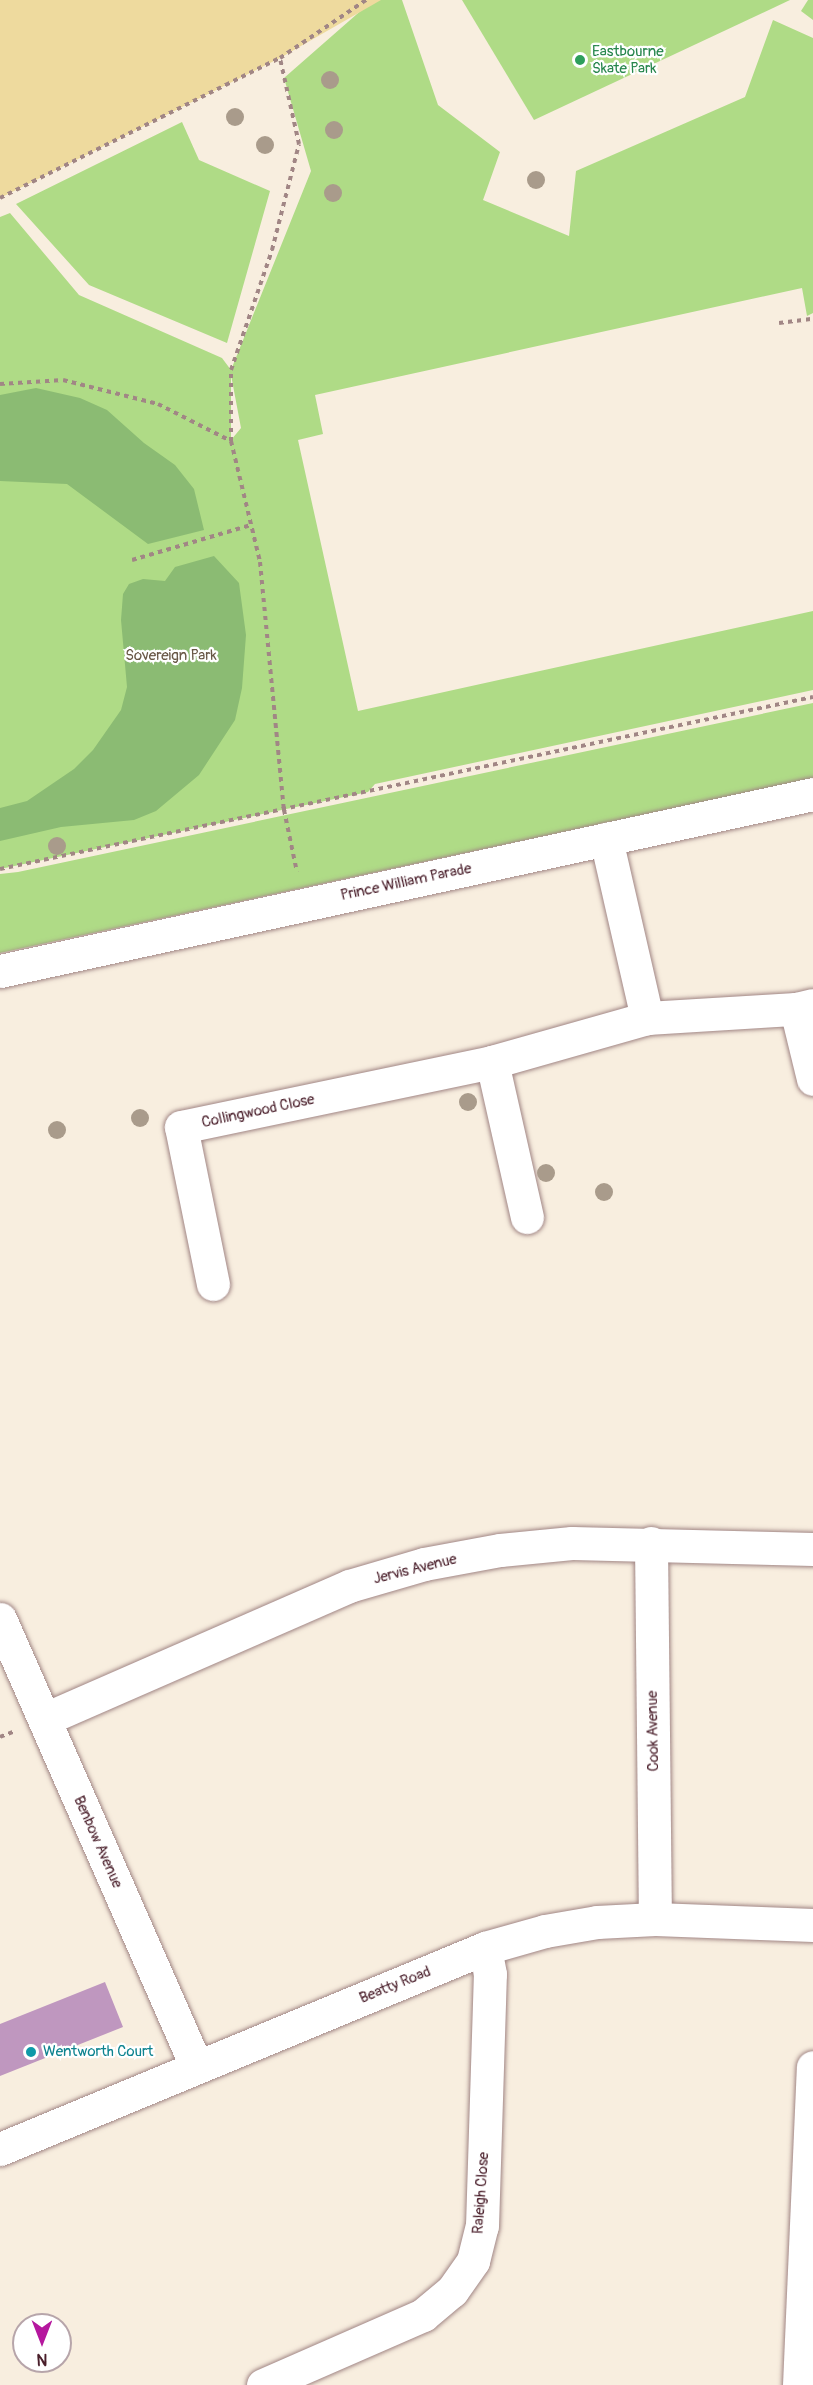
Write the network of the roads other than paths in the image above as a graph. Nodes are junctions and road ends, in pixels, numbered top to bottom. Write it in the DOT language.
graph roads {
  1 [pos="813,794"];
  2 [pos="606,839"];
  3 [pos="0,971"];
  4 [pos="804,1007"];
  5 [pos="647,1018"];
  6 [pos="492,1062"];
  7 [pos="813,1079"];
  8 [pos="527,1217"];
  9 [pos="213,1284"];
  10 [pos="651,1544"];
  11 [pos="813,1549"];
  12 [pos="0,1619"];
  13 [pos="45,1719"];
  14 [pos="655,1919"];
  15 [pos="813,1925"];
  16 [pos="485,1948"];
  17 [pos="196,2066"];
  18 [pos="813,2067"];
  19 [pos="0,2149"];
  20 [pos="263,2385"];
  21 [pos="799,2385"];
  1 -- 2 [label="street, Prince William Parade"];
  2 -- 3 [label="street, Prince William Parade"];
  2 -- 5 [label="street"];
  4 -- 5 [label="street, Collingwood Close"];
  4 -- 7 [label="street, Collingwood Close"];
  5 -- 6 [label="street, Collingwood Close"];
  6 -- 8 [label="street"];
  6 -- 9 [label="street, Collingwood Close"];
  10 -- 11 [label="street, Jervis Avenue"];
  10 -- 13 [label="street, Jervis Avenue"];
  10 -- 14 [label="street, Cook Avenue"];
  12 -- 13 [label="street, Benbow Avenue"];
  13 -- 17 [label="street, Benbow Avenue"];
  14 -- 15 [label="street, Beatty Road"];
  14 -- 16 [label="street, Beatty Road"];
  16 -- 17 [label="street, Beatty Road"];
  16 -- 20 [label="street, Raleigh Close"];
  17 -- 19 [label="street, Beatty Road"];
  18 -- 21 [label="street"];
}
